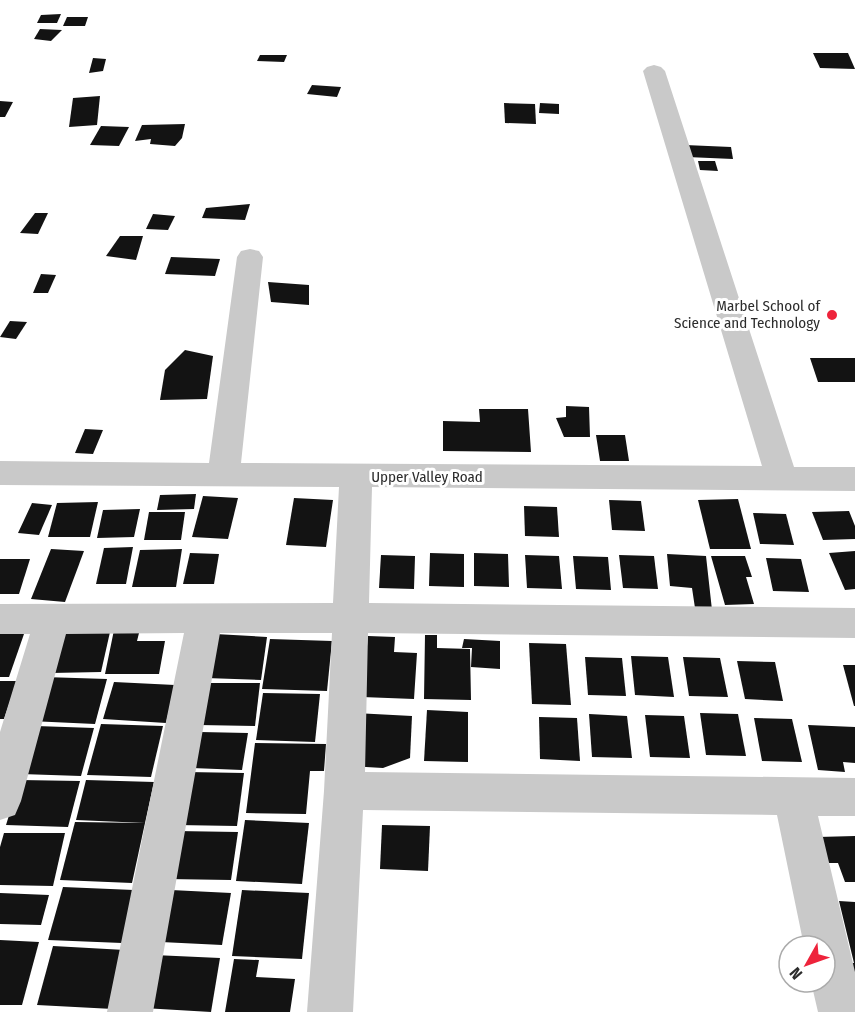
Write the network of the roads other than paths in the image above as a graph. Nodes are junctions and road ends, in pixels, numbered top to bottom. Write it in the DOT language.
graph roads {
  1 [pos="654,71"];
  2 [pos="250,257"];
  3 [pos="0,473"];
  4 [pos="224,474"];
  5 [pos="356,477"];
  6 [pos="782,477"];
  7 [pos="855,479"];
  8 [pos="205,618"];
  9 [pos="352,618"];
  10 [pos="0,619"];
  11 [pos="52,619"];
  12 [pos="855,623"];
  13 [pos="344,790"];
  14 [pos="793,795"];
  15 [pos="855,796"];
  16 [pos="0,801"];
  17 [pos="130,1012"];
  18 [pos="330,1012"];
  19 [pos="841,1012"];
  1 -- 6 [label="street"];
  2 -- 4 [label="street"];
  3 -- 4 [label="street, Upper Valley Road"];
  4 -- 5 [label="street, Upper Valley Road"];
  5 -- 6 [label="street, Upper Valley Road"];
  5 -- 9 [label="street"];
  6 -- 7 [label="street, Upper Valley Road"];
  8 -- 9 [label="street"];
  8 -- 11 [label="street"];
  8 -- 17 [label="street"];
  9 -- 12 [label="street"];
  9 -- 13 [label="street"];
  10 -- 11 [label="street"];
  11 -- 16 [label="street"];
  13 -- 14 [label="street"];
  13 -- 18 [label="street"];
  14 -- 15 [label="street"];
  14 -- 19 [label="street"];
}
